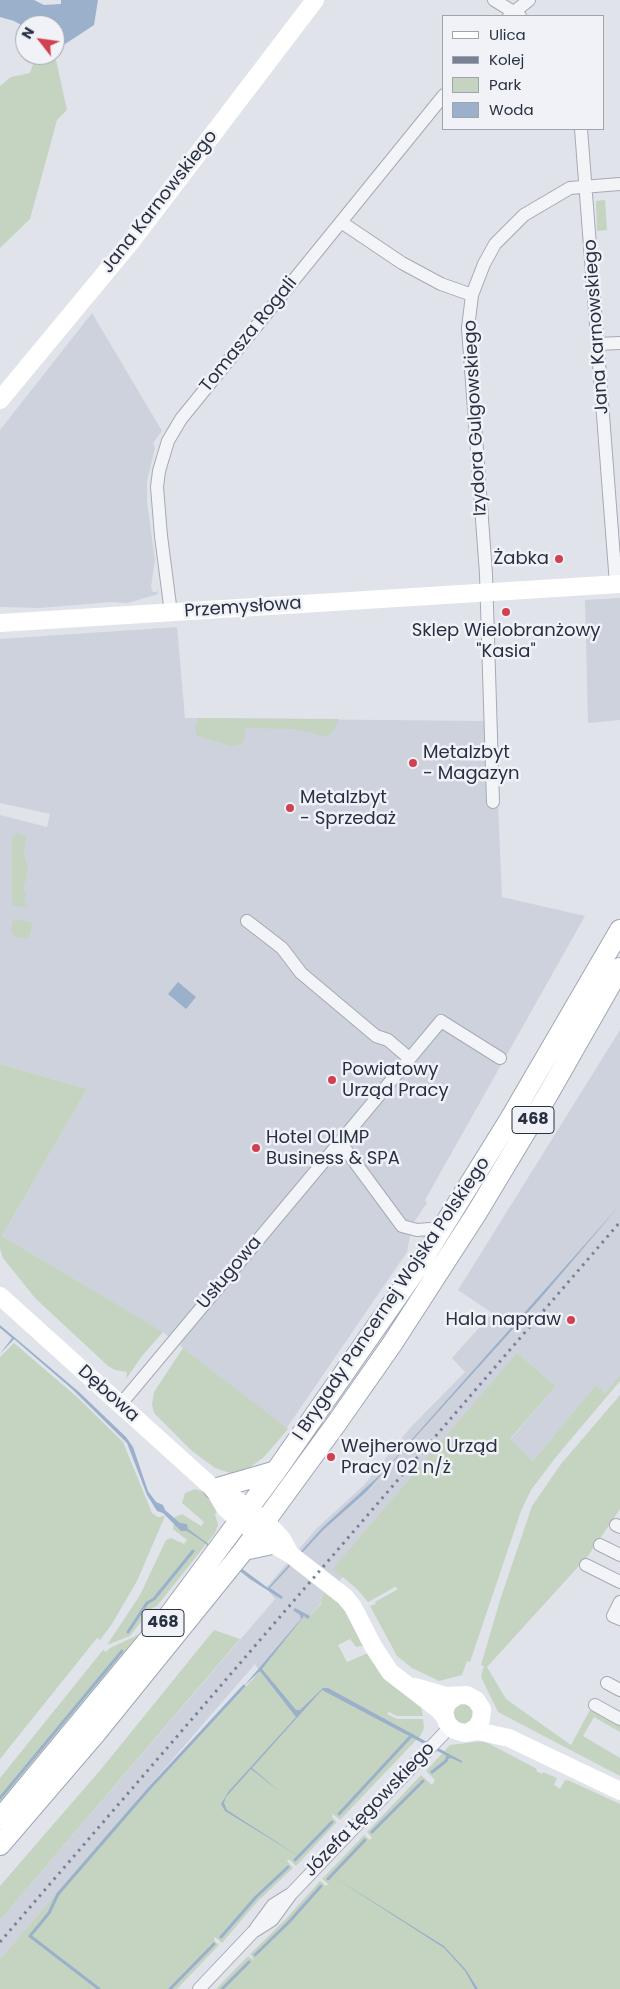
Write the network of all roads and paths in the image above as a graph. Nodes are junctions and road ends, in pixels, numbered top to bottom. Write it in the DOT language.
graph roads {
  1 [pos="315,0"];
  2 [pos="494,0"];
  3 [pos="529,0"];
  4 [pos="514,15"];
  5 [pos="442,97"];
  6 [pos="581,130"];
  7 [pos="620,184"];
  8 [pos="586,186"];
  9 [pos="341,222"];
  10 [pos="472,295"];
  11 [pos="620,343"];
  12 [pos="596,344"];
  13 [pos="0,400"];
  14 [pos="618,584"];
  15 [pos="486,593"];
  16 [pos="171,613"];
  17 [pos="0,623"];
  18 [pos="494,802"];
  19 [pos="247,921"];
  20 [pos="617,936"];
  21 [pos="620,968"];
  22 [pos="409,1058"];
  23 [pos="500,1058"];
  24 [pos="340,1142"];
  25 [pos="442,1228"];
  26 [pos="1,1298"];
  27 [pos="120,1405"];
  28 [pos="276,1471"];
  29 [pos="214,1489"];
  30 [pos="256,1526"];
  31 [pos="600,1545"];
  32 [pos="290,1554"];
  33 [pos="620,1555"];
  34 [pos="586,1566"];
  35 [pos="620,1582"];
  36 [pos="620,1602"];
  37 [pos="620,1619"];
  38 [pos="606,1682"];
  39 [pos="410,1686"];
  40 [pos="620,1690"];
  41 [pos="457,1696"];
  42 [pos="595,1705"];
  43 [pos="482,1715"];
  44 [pos="620,1719"];
  45 [pos="447,1722"];
  46 [pos="469,1732"];
  47 [pos="509,1738"];
  48 [pos="620,1791"];
  49 [pos="0,1819"];
  50 [pos="0,1845"];
  51 [pos="199,1989"];
  1 -- 13 [label="main road, Jana Karnowskiego"];
  2 -- 4 [label="street"];
  3 -- 4 [label="street"];
  5 -- 9 [label="street, Tomasza Rogali"];
  6 -- 8 [label="street, Jana Karnowskiego"];
  7 -- 8 [label="street, Izydora Gulgowskiego"];
  8 -- 10 [label="street, Izydora Gulgowskiego"];
  8 -- 12 [label="street, Jana Karnowskiego"];
  9 -- 10 [label="street"];
  9 -- 16 [label="street, Tomasza Rogali"];
  10 -- 15 [label="street, Izydora Gulgowskiego"];
  11 -- 12 [label="street"];
  12 -- 14 [label="street, Jana Karnowskiego"];
  14 -- 15 [label="main road, Przemysłowa"];
  15 -- 16 [label="main road, Przemysłowa"];
  15 -- 18 [label="street"];
  16 -- 17 [label="main road, Przemysłowa"];
  19 -- 22 [label="street"];
  20 -- 25 [label="main road, I Brygady Pancernej Wojska Polskiego / 468"];
  21 -- 30 [label="main road, I Brygady Pancernej Wojska Polskiego / 468"];
  22 -- 23 [label="street, Usługowa"];
  22 -- 24 [label="street, Usługowa"];
  24 -- 25 [label="street"];
  24 -- 27 [label="street, Usługowa"];
  25 -- 28 [label="main road, I Brygady Pancernej Wojska Polskiego / 468"];
  26 -- 27 [label="main road, Dębowa"];
  27 -- 29 [label="main road, Dębowa"];
  28 -- 29 [label="main road"];
  28 -- 30 [label="main road, I Brygady Pancernej Wojska Polskiego / 468"];
  29 -- 30 [label="main road, Dębowa"];
  30 -- 32 [label="main road"];
  30 -- 32 [label="main road"];
  30 -- 49 [label="main road, I Brygady Pancernej Wojska Polskiego / 468"];
  30 -- 50 [label="main road, 468"];
  31 -- 33 [label="street"];
  32 -- 39 [label="main road"];
  34 -- 35 [label="street"];
  36 -- 37 [label="street"];
  38 -- 40 [label="street"];
  39 -- 41 [label="main road"];
  39 -- 45 [label="main road"];
  41 -- 43 [label="main road"];
  41 -- 45 [label="main road"];
  42 -- 44 [label="street"];
  43 -- 46 [label="main road"];
  43 -- 47 [label="main road"];
  45 -- 46 [label="main road"];
  45 -- 51 [label="street, Józefa Łęgowskiego"];
  46 -- 47 [label="main road"];
  47 -- 48 [label="main road"];
}
